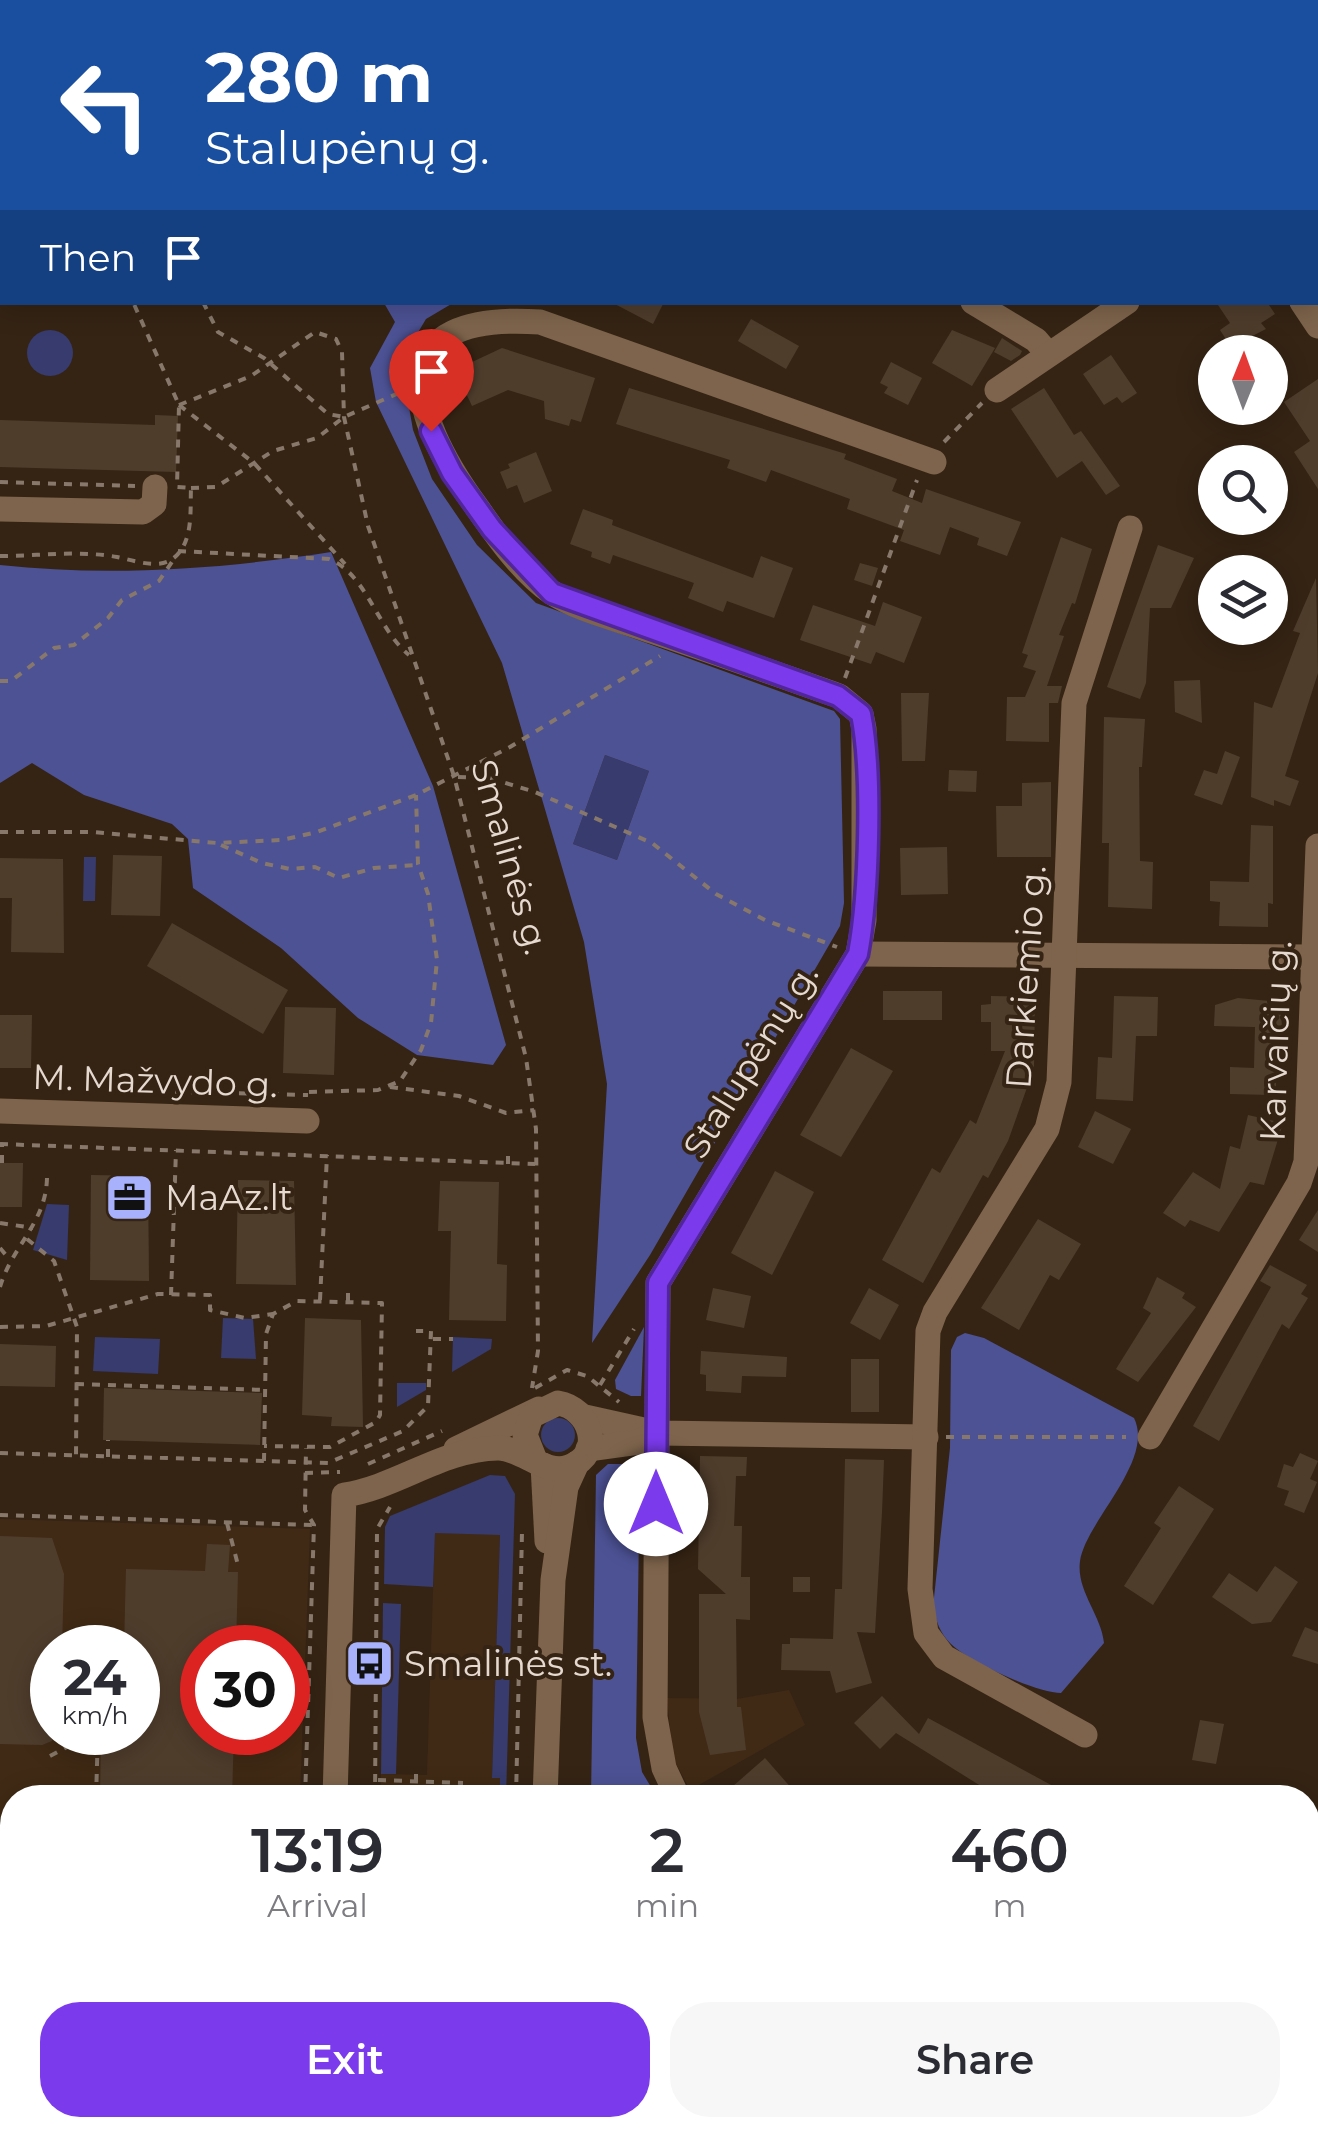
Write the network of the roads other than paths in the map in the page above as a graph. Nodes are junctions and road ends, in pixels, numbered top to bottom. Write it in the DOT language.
graph roads {
  1 [pos="978,305"];
  2 [pos="1122,305"];
  3 [pos="1304,305"];
  4 [pos="1318,326"];
  5 [pos="1048,354"];
  6 [pos="998,390"];
  7 [pos="929,460"];
  8 [pos="166,487"];
  9 [pos="0,508"];
  10 [pos="1130,528"];
  11 [pos="1318,846"];
  12 [pos="858,954"];
  13 [pos="1066,957"];
  14 [pos="1314,958"];
  15 [pos="308,1103"];
  16 [pos="0,1112"];
  17 [pos="535,1400"];
  18 [pos="585,1416"];
  19 [pos="656,1432"];
  20 [pos="926,1436"];
  21 [pos="1150,1438"];
  22 [pos="448,1456"];
  23 [pos="583,1456"];
  24 [pos="539,1463"];
  25 [pos="553,1580"];
  26 [pos="1085,1736"];
  27 [pos="335,1785"];
  28 [pos="545,1785"];
  29 [pos="672,1785"];
  1 -- 5 [label="street"];
  2 -- 5 [label="street"];
  3 -- 4 [label="street"];
  5 -- 6 [label="street"];
  7 -- 12 [label="street, Stalupėnų g."];
  8 -- 9 [label="street"];
  10 -- 13 [label="street, Darkiemio g."];
  11 -- 14 [label="street, Karvaičių g."];
  12 -- 13 [label="street"];
  12 -- 19 [label="street, Stalupėnų g."];
  13 -- 14 [label="street"];
  13 -- 20 [label="street, Darkiemio g."];
  14 -- 21 [label="street, Karvaičių g."];
  15 -- 16 [label="street, M. Mažvydo g."];
  17 -- 18 [label="street"];
  17 -- 22 [label="street"];
  17 -- 24 [label="street"];
  18 -- 19 [label="street"];
  18 -- 23 [label="street"];
  19 -- 20 [label="street"];
  19 -- 23 [label="street"];
  19 -- 29 [label="street, Stalupėnų g."];
  20 -- 26 [label="street, Darkiemio g."];
  22 -- 24 [label="street"];
  22 -- 27 [label="street"];
  23 -- 24 [label="street"];
  23 -- 25 [label="street"];
  24 -- 25 [label="street"];
  25 -- 28 [label="street"];
}
